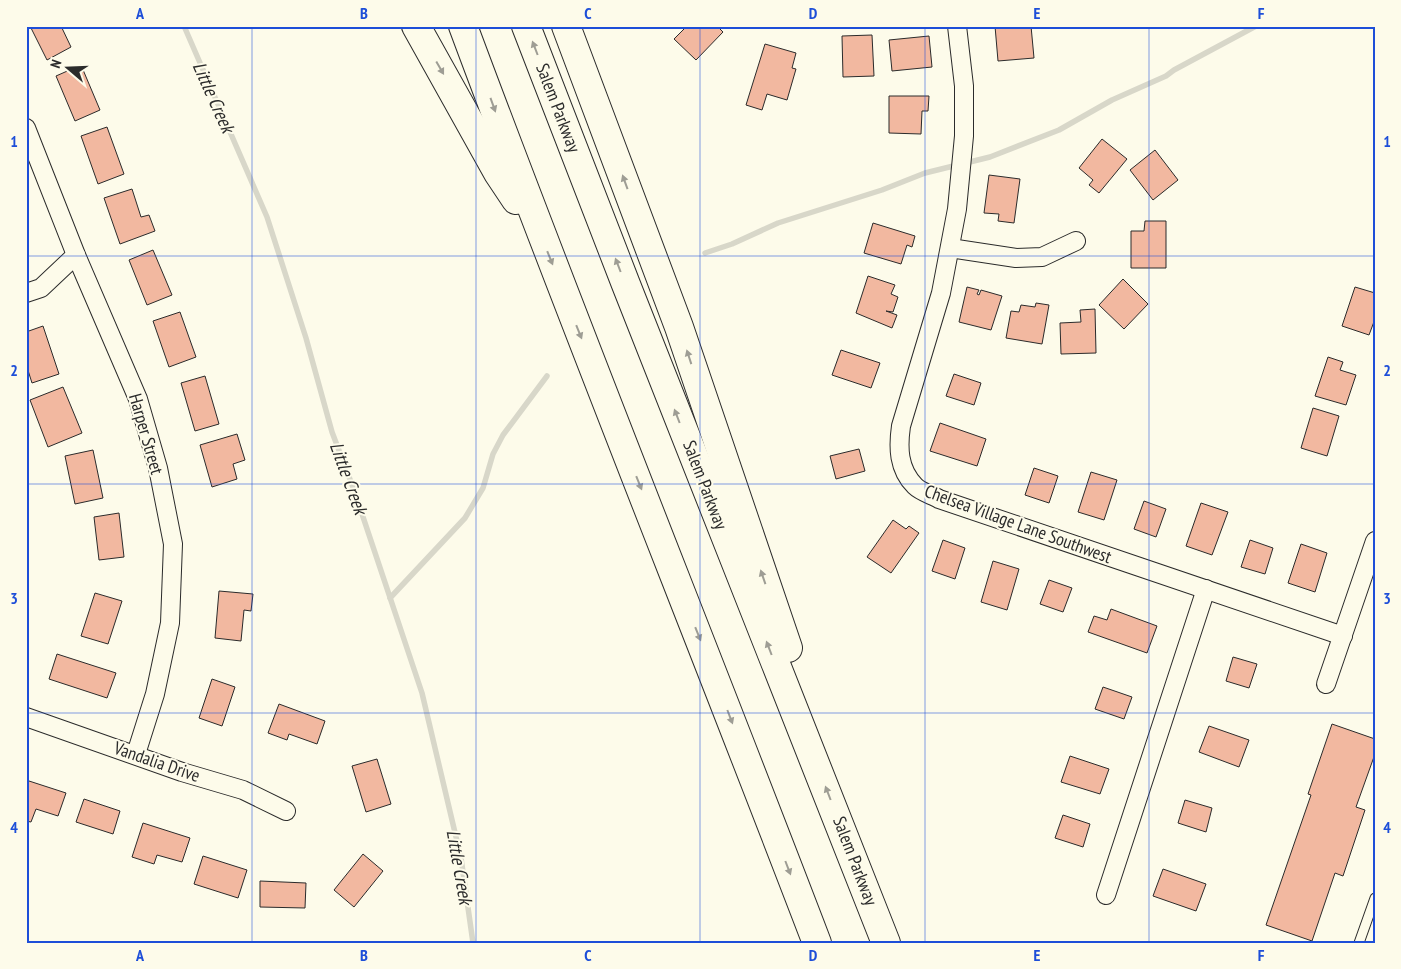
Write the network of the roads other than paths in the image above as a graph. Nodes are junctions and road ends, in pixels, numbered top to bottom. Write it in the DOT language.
graph roads {
  1 [pos="416,26"];
  2 [pos="464,26"];
  3 [pos="526,26"];
  4 [pos="566,26"];
  5 [pos="957,26"];
  6 [pos="26,128"];
  7 [pos="539,230"];
  8 [pos="1076,241"];
  9 [pos="950,248"];
  10 [pos="76,255"];
  11 [pos="26,293"];
  12 [pos="1375,541"];
  13 [pos="1206,590"];
  14 [pos="1343,636"];
  15 [pos="1326,684"];
  16 [pos="26,718"];
  17 [pos="808,742"];
  18 [pos="136,754"];
  19 [pos="286,812"];
  20 [pos="1106,895"];
  21 [pos="1375,898"];
  22 [pos="817,943"];
  23 [pos="886,943"];
  24 [pos="1359,943"];
  1 -- 7 [label="highway, one-way"];
  2 -- 7 [label="highway, one-way"];
  17 -- 3 [label="highway, Salem Parkway, one-way"];
  17 -- 4 [label="highway, one-way"];
  5 -- 9 [label="street, Chelsea Village Lane Southwest"];
  6 -- 10 [label="street, Harper Street"];
  7 -- 22 [label="highway, one-way"];
  8 -- 9 [label="street"];
  9 -- 13 [label="street, Chelsea Village Lane Southwest"];
  10 -- 11 [label="street"];
  10 -- 18 [label="street, Harper Street"];
  12 -- 14 [label="street"];
  13 -- 14 [label="street, Chelsea Village Lane Southwest"];
  13 -- 20 [label="street"];
  14 -- 15 [label="street"];
  16 -- 18 [label="street, Vandalia Drive"];
  23 -- 17 [label="highway, Salem Parkway, one-way"];
  18 -- 19 [label="street, Vandalia Drive"];
  21 -- 24 [label="lane"];
}
